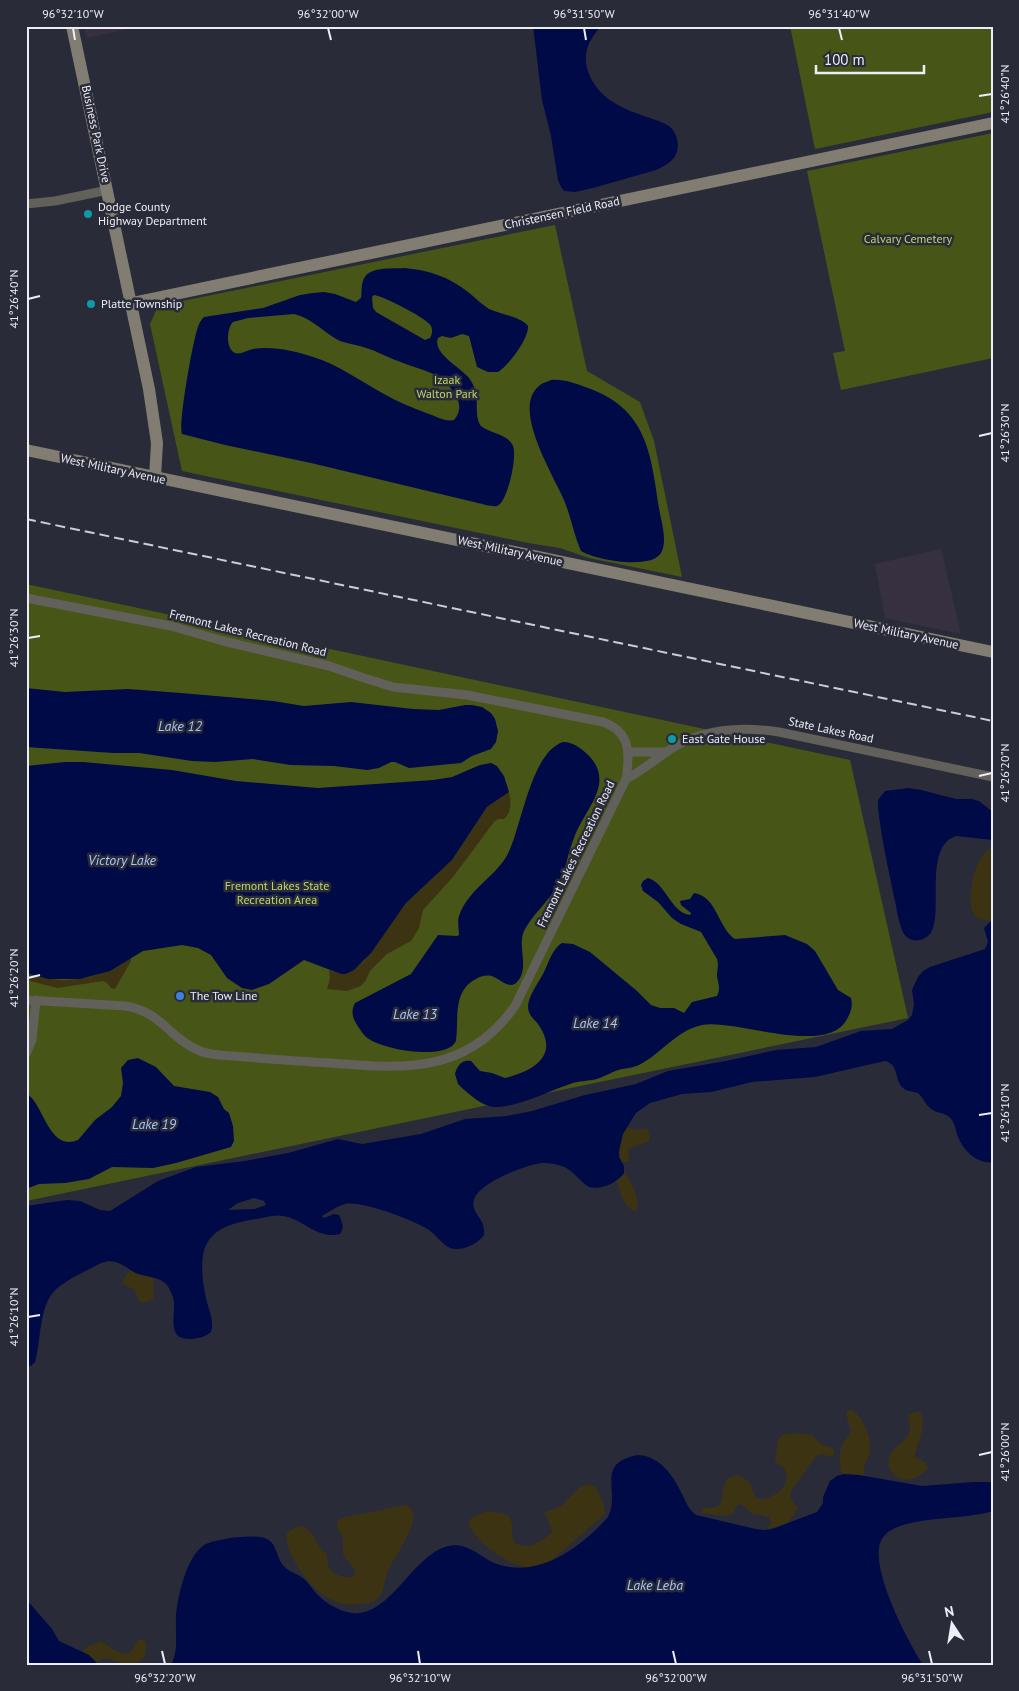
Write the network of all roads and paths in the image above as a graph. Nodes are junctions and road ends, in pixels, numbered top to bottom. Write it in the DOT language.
graph roads {
  1 [pos="72,26"];
  2 [pos="993,123"];
  3 [pos="108,190"];
  4 [pos="26,204"];
  5 [pos="132,302"];
  6 [pos="26,450"];
  7 [pos="156,477"];
  8 [pos="26,598"];
  9 [pos="993,652"];
  10 [pos="628,752"];
  11 [pos="666,752"];
  12 [pos="993,776"];
  13 [pos="626,779"];
  14 [pos="26,1000"];
  15 [pos="36,1000"];
  16 [pos="26,1054"];
  1 -- 3 [label="main road, Business Park Drive"];
  2 -- 5 [label="main road, Christensen Field Road"];
  3 -- 4 [label="street"];
  3 -- 5 [label="main road, Business Park Drive"];
  5 -- 7 [label="main road, Business Park Drive"];
  6 -- 7 [label="main road, West Military Avenue"];
  7 -- 9 [label="main road, West Military Avenue"];
  8 -- 10 [label="street, Fremont Lakes Recreation Road"];
  10 -- 11 [label="street, State Lakes Road"];
  10 -- 13 [label="street, Fremont Lakes Recreation Road"];
  11 -- 12 [label="street, State Lakes Road"];
  11 -- 13 [label="street, State Lakes Road"];
  13 -- 15 [label="street, Fremont Lakes Recreation Road"];
  14 -- 15 [label="street, Fremont Lakes Recreation Road"];
  15 -- 16 [label="street"];
}
